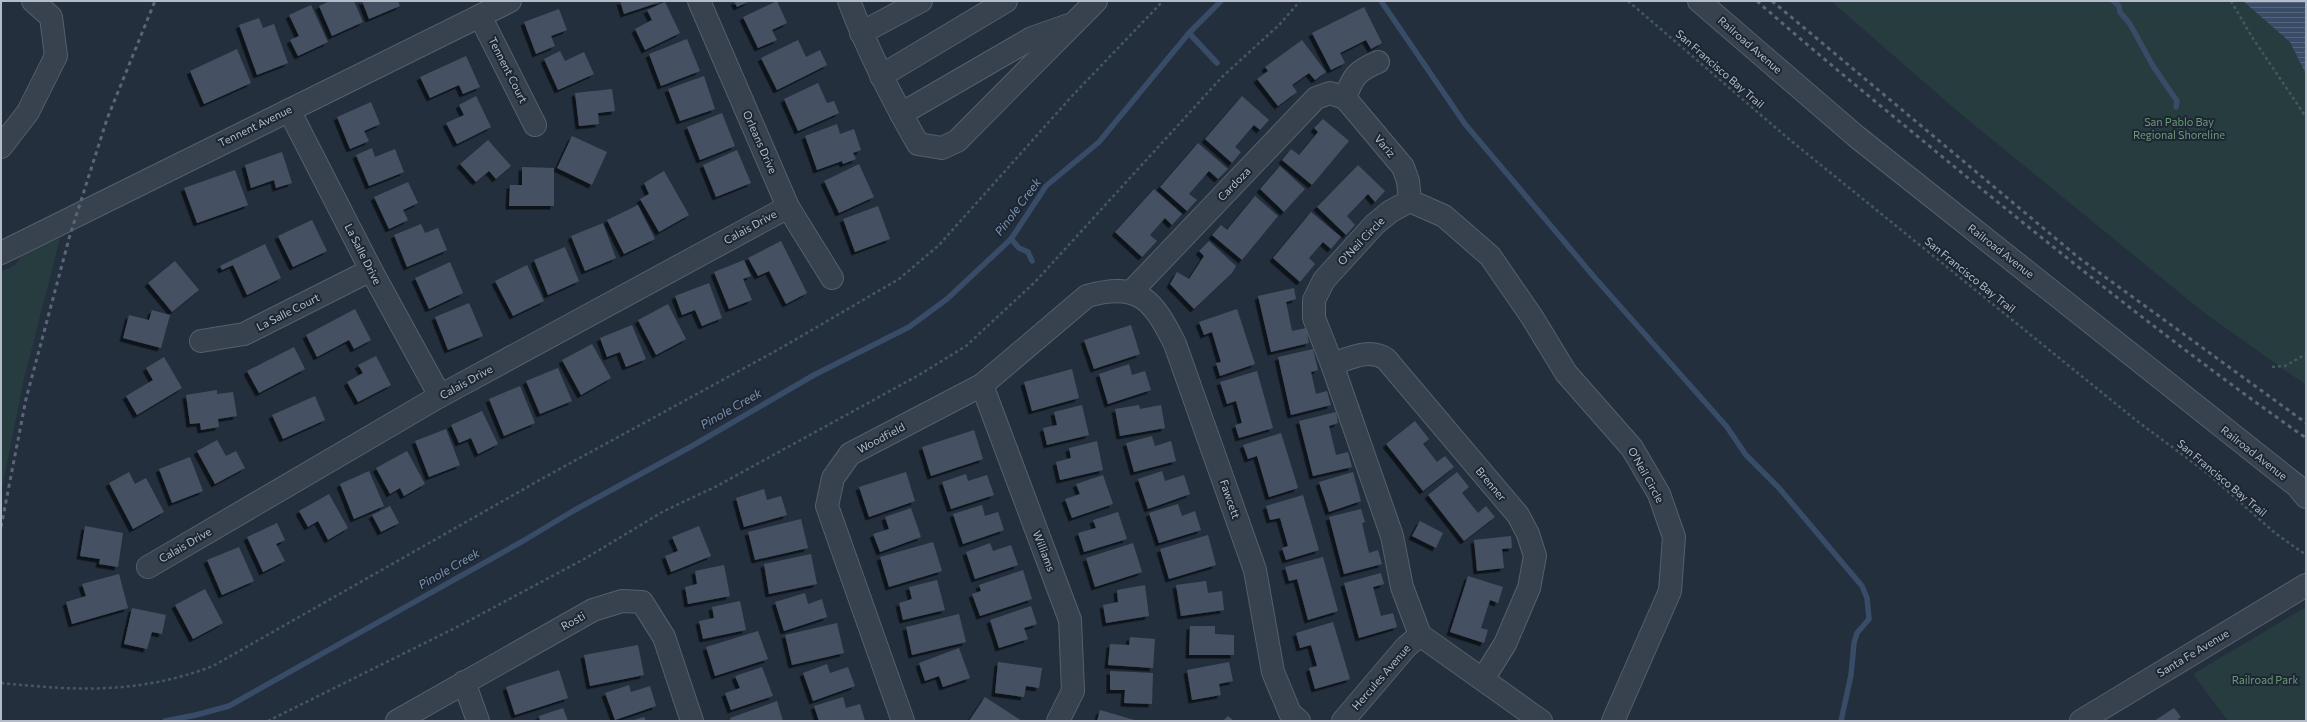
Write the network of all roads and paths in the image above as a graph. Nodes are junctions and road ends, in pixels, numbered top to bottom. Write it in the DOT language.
graph roads {
  1 [pos="33,1"];
  2 [pos="510,1"];
  3 [pos="699,1"];
  4 [pos="849,1"];
  5 [pos="921,1"];
  6 [pos="1006,1"];
  7 [pos="1096,1"];
  8 [pos="1163,1"];
  9 [pos="1300,1"];
  10 [pos="1628,1"];
  11 [pos="1699,1"];
  12 [pos="2231,1"];
  13 [pos="480,16"];
  14 [pos="1073,24"];
  15 [pos="861,33"];
  16 [pos="1378,62"];
  17 [pos="881,76"];
  18 [pos="1345,98"];
  19 [pos="289,110"];
  20 [pos="901,114"];
  21 [pos="2306,117"];
  22 [pos="535,125"];
  23 [pos="1,147"];
  24 [pos="1410,200"];
  25 [pos="788,206"];
  26 [pos="1,253"];
  27 [pos="371,270"];
  28 [pos="832,278"];
  29 [pos="1132,292"];
  30 [pos="201,341"];
  31 [pos="2306,354"];
  32 [pos="1332,364"];
  33 [pos="2272,367"];
  34 [pos="982,384"];
  35 [pos="440,396"];
  36 [pos="2306,497"];
  37 [pos="2306,555"];
  38 [pos="148,567"];
  39 [pos="2306,585"];
  40 [pos="1420,635"];
  41 [pos="1483,679"];
  42 [pos="464,682"];
  43 [pos="1,683"];
  44 [pos="2103,715"];
  45 [pos="268,721"];
  46 [pos="397,721"];
  47 [pos="478,721"];
  48 [pos="692,721"];
  49 [pos="903,721"];
  50 [pos="1058,721"];
  51 [pos="1299,721"];
  52 [pos="1342,721"];
  53 [pos="1541,721"];
  54 [pos="1613,721"];
  55 [pos="2080,721"];
  1 -- 23 [label="street"];
  2 -- 13 [label="street, Tennent Avenue"];
  3 -- 25 [label="street, Orleans Drive"];
  4 -- 15 [label="street"];
  5 -- 15 [label="street"];
  6 -- 17 [label="street"];
  7 -- 14 [label="street"];
  8 -- 43 [label="path"];
  9 -- 45 [label="path"];
  10 -- 37 [label="path, San Francisco Bay Trail"];
  11 -- 36 [label="street, Railroad Avenue"];
  12 -- 21 [label="path"];
  13 -- 19 [label="street, Tennent Avenue"];
  13 -- 22 [label="street, Tennent Court"];
  14 -- 20 [label="street"];
  14 -- 20 [label="street"];
  15 -- 17 [label="street"];
  16 -- 18 [label="street"];
  17 -- 20 [label="street"];
  18 -- 24 [label="street, Variz"];
  18 -- 29 [label="street, Cardoza"];
  19 -- 26 [label="street, Tennent Avenue"];
  19 -- 27 [label="street, La Salle Drive"];
  24 -- 32 [label="street, O'Neil Circle"];
  24 -- 54 [label="street, O'Neil Circle"];
  25 -- 28 [label="street, Orleans Drive"];
  25 -- 35 [label="street, Calais Drive"];
  27 -- 30 [label="street, La Salle Court"];
  27 -- 35 [label="street, La Salle Drive"];
  29 -- 34 [label="street, Woodfield"];
  29 -- 51 [label="street, Fawcett"];
  31 -- 33 [label="path"];
  32 -- 40 [label="street, O'Neil Circle"];
  32 -- 41 [label="street, Brenner"];
  34 -- 49 [label="street, Woodfield"];
  34 -- 50 [label="street, Williams"];
  35 -- 38 [label="street, Calais Drive"];
  39 -- 44 [label="street, Santa Fe Avenue"];
  40 -- 41 [label="street"];
  40 -- 52 [label="street, Hercules Avenue"];
  41 -- 53 [label="street"];
  42 -- 46 [label="street, Rosti"];
  42 -- 47 [label="street"];
  42 -- 48 [label="street, Rosti"];
  44 -- 55 [label="street, Santa Fe Avenue"];
}
